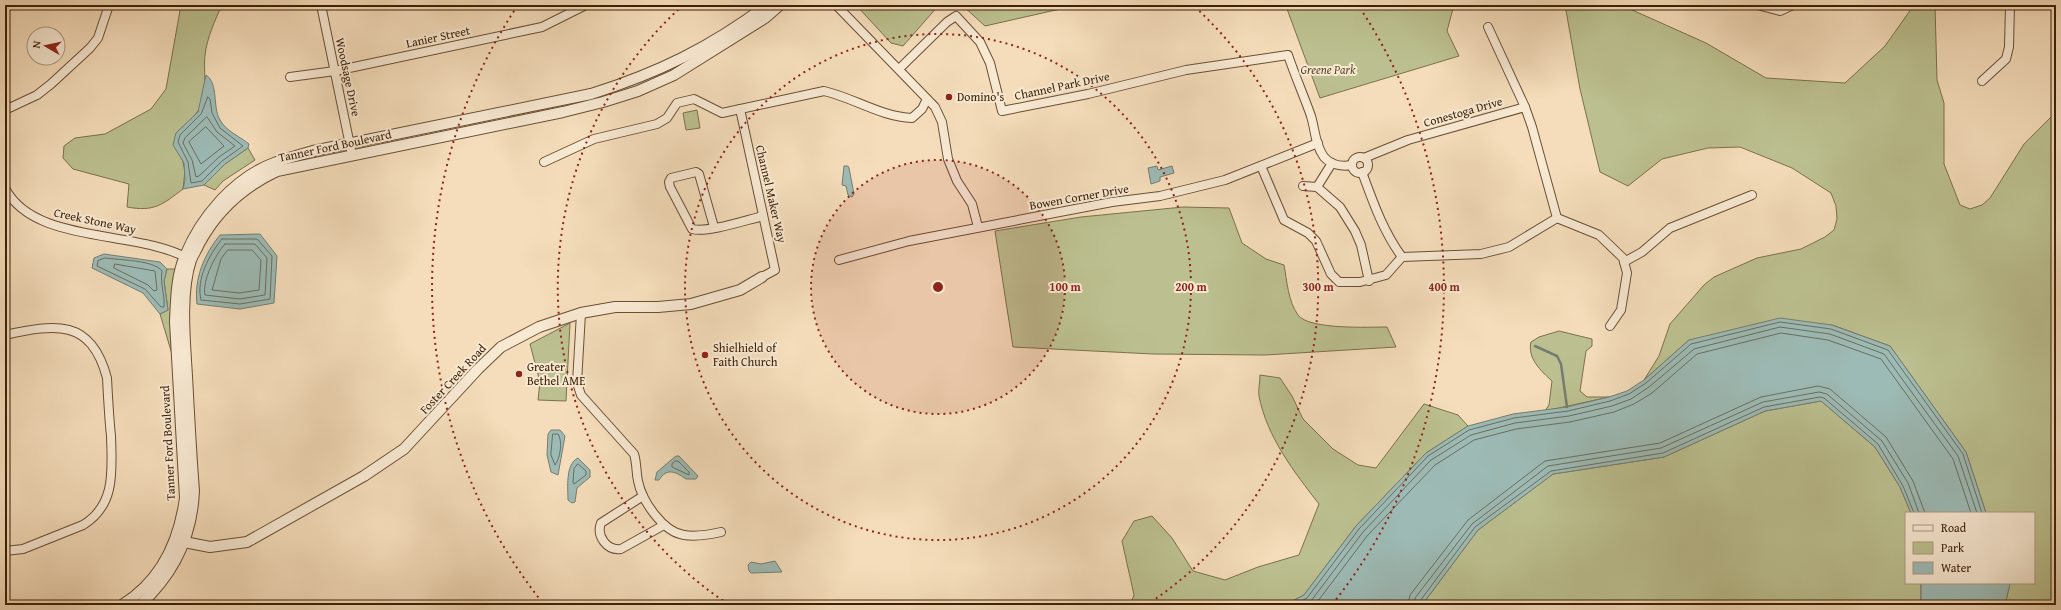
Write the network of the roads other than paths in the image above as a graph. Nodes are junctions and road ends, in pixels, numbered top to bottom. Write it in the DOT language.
graph roads {
  1 [pos="109,5"];
  2 [pos="321,5"];
  3 [pos="586,5"];
  4 [pos="767,5"];
  5 [pos="780,5"];
  6 [pos="836,5"];
  7 [pos="1757,5"];
  8 [pos="1793,5"];
  9 [pos="2010,5"];
  10 [pos="1488,27"];
  11 [pos="899,69"];
  12 [pos="335,71"];
  13 [pos="290,77"];
  14 [pos="1982,81"];
  15 [pos="927,99"];
  16 [pos="1525,107"];
  17 [pos="740,109"];
  18 [pos="5,110"];
  19 [pos="1318,143"];
  20 [pos="350,144"];
  21 [pos="352,155"];
  22 [pos="1364,158"];
  23 [pos="544,162"];
  24 [pos="1332,163"];
  25 [pos="1352,165"];
  26 [pos="1261,166"];
  27 [pos="1362,172"];
  28 [pos="1303,186"];
  29 [pos="1317,187"];
  30 [pos="5,188"];
  31 [pos="1752,195"];
  32 [pos="763,216"];
  33 [pos="1557,218"];
  34 [pos="714,227"];
  35 [pos="978,227"];
  36 [pos="1402,257"];
  37 [pos="188,258"];
  38 [pos="839,260"];
  39 [pos="1624,262"];
  40 [pos="762,277"];
  41 [pos="1369,281"];
  42 [pos="581,312"];
  43 [pos="1610,326"];
  44 [pos="5,335"];
  45 [pos="643,496"];
  46 [pos="664,525"];
  47 [pos="721,532"];
  48 [pos="180,541"];
  49 [pos="5,551"];
  50 [pos="122,605"];
  51 [pos="140,605"];
  1 -- 18 [label="street"];
  2 -- 12 [label="street, Woodsage Drive"];
  3 -- 12 [label="street, Lanier Street"];
  4 -- 20 [label="street, Tanner Ford Boulevard"];
  5 -- 21 [label="street, Tanner Ford Boulevard"];
  6 -- 11 [label="street"];
  7 -- 8 [label="street"];
  9 -- 14 [label="street"];
  10 -- 16 [label="street, Conestoga Drive"];
  11 -- 15 [label="street"];
  11 -- 19 [label="street, Channel Park Drive"];
  12 -- 13 [label="street, Lanier Street"];
  12 -- 20 [label="street, Woodsage Drive"];
  15 -- 17 [label="street"];
  15 -- 35 [label="street"];
  16 -- 22 [label="street, Conestoga Drive"];
  16 -- 33 [label="street, Conestoga Drive"];
  17 -- 23 [label="street"];
  17 -- 32 [label="street, Channel Maker Way"];
  19 -- 24 [label="street"];
  19 -- 26 [label="street, Bowen Corner Drive"];
  20 -- 21 [label="street, Woodsage Drive"];
  20 -- 37 [label="street, Tanner Ford Boulevard"];
  21 -- 37 [label="street, Tanner Ford Boulevard"];
  22 -- 25 [label="street"];
  22 -- 27 [label="street"];
  24 -- 25 [label="street"];
  24 -- 29 [label="street"];
  25 -- 27 [label="street"];
  26 -- 35 [label="street, Bowen Corner Drive"];
  26 -- 41 [label="street"];
  27 -- 36 [label="street"];
  28 -- 29 [label="street"];
  29 -- 41 [label="street"];
  30 -- 37 [label="street, Creek Stone Way"];
  31 -- 39 [label="street"];
  32 -- 34 [label="street"];
  32 -- 40 [label="street, Channel Maker Way"];
  33 -- 36 [label="street"];
  33 -- 39 [label="street"];
  34 -- 34 [label="street"];
  35 -- 38 [label="street, Bowen Corner Drive"];
  36 -- 41 [label="street"];
  37 -- 48 [label="street, Tanner Ford Boulevard"];
  39 -- 43 [label="street"];
  40 -- 42 [label="street, Foster Creek Road"];
  42 -- 45 [label="street"];
  42 -- 48 [label="street, Foster Creek Road"];
  44 -- 49 [label="street"];
  45 -- 46 [label="street"];
  45 -- 46 [label="street"];
  46 -- 47 [label="street"];
  48 -- 50 [label="street"];
  48 -- 51 [label="street"];
}
